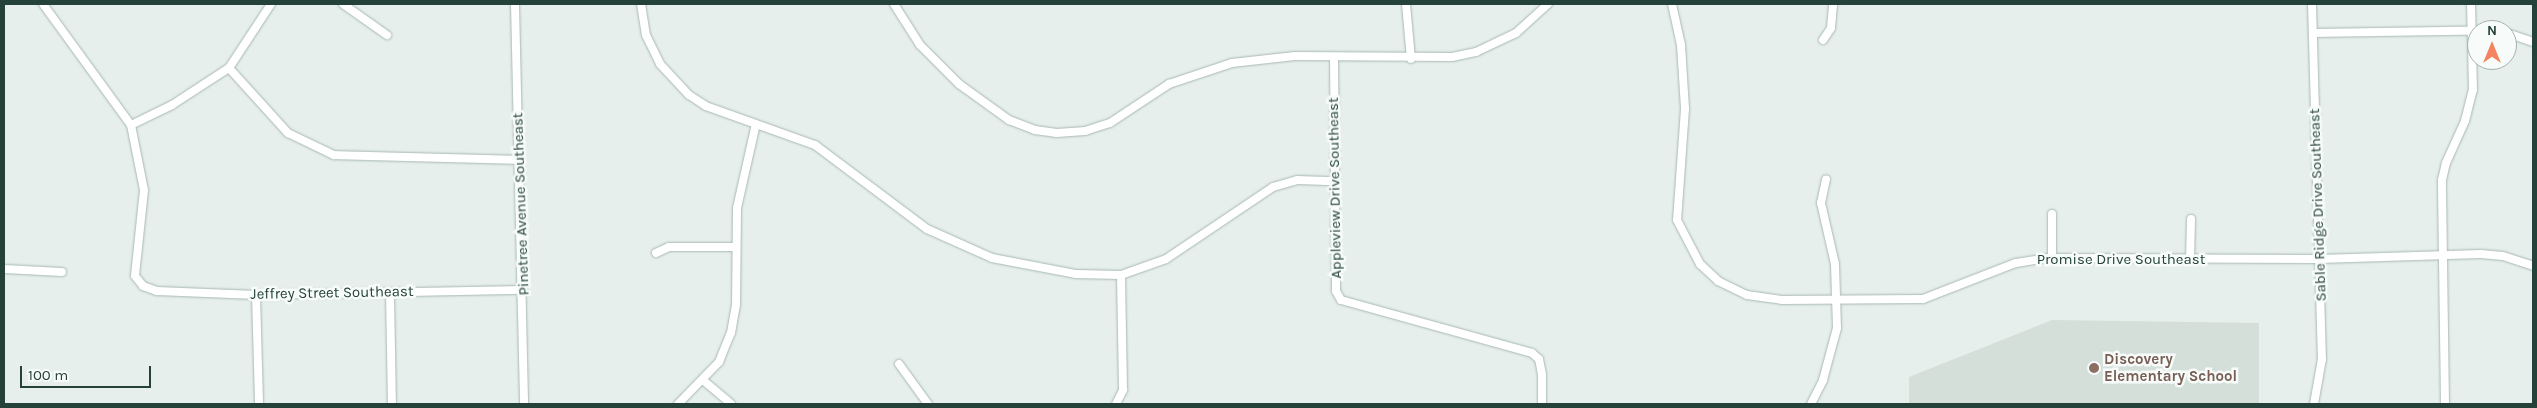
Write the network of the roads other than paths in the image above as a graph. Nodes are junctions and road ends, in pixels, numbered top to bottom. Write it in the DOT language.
graph roads {
  1 [pos="43,4"];
  2 [pos="271,4"];
  3 [pos="343,4"];
  4 [pos="516,4"];
  5 [pos="641,4"];
  6 [pos="894,4"];
  7 [pos="1406,4"];
  8 [pos="1548,4"];
  9 [pos="1672,4"];
  10 [pos="1833,4"];
  11 [pos="2312,4"];
  12 [pos="2471,4"];
  13 [pos="2472,20"];
  14 [pos="2467,28"];
  15 [pos="2313,33"];
  16 [pos="387,35"];
  17 [pos="2517,36"];
  18 [pos="1823,40"];
  19 [pos="2533,42"];
  20 [pos="1334,58"];
  21 [pos="1411,59"];
  22 [pos="229,68"];
  23 [pos="2471,70"];
  24 [pos="756,124"];
  25 [pos="131,125"];
  26 [pos="519,160"];
  27 [pos="1826,180"];
  28 [pos="1335,181"];
  29 [pos="2052,214"];
  30 [pos="2191,219"];
  31 [pos="736,247"];
  32 [pos="656,253"];
  33 [pos="2442,256"];
  34 [pos="2052,258"];
  35 [pos="2319,259"];
  36 [pos="2190,260"];
  37 [pos="2533,266"];
  38 [pos="4,269"];
  39 [pos="62,272"];
  40 [pos="1121,275"];
  41 [pos="523,290"];
  42 [pos="390,293"];
  43 [pos="256,295"];
  44 [pos="1838,300"];
  45 [pos="898,364"];
  46 [pos="704,381"];
  47 [pos="258,404"];
  48 [pos="392,404"];
  49 [pos="524,404"];
  50 [pos="678,404"];
  51 [pos="731,404"];
  52 [pos="928,404"];
  53 [pos="1116,404"];
  54 [pos="1542,404"];
  55 [pos="1811,404"];
  56 [pos="2314,404"];
  57 [pos="2444,404"];
  1 -- 25 [label="street"];
  2 -- 22 [label="street"];
  3 -- 16 [label="street"];
  4 -- 26 [label="street, Pinetree Avenue Southeast"];
  5 -- 24 [label="street"];
  6 -- 20 [label="street"];
  7 -- 21 [label="street"];
  8 -- 21 [label="street"];
  9 -- 44 [label="street, Promise Drive Southeast"];
  10 -- 18 [label="street"];
  11 -- 15 [label="street, Sable Ridge Drive Southeast"];
  12 -- 13 [label="street"];
  14 -- 15 [label="street"];
  15 -- 35 [label="street, Sable Ridge Drive Southeast"];
  17 -- 19 [label="street"];
  20 -- 21 [label="street"];
  20 -- 28 [label="street, Appleview Drive Southeast"];
  22 -- 25 [label="street"];
  22 -- 26 [label="street"];
  23 -- 33 [label="street"];
  24 -- 31 [label="street"];
  24 -- 40 [label="street"];
  25 -- 43 [label="street, Jeffrey Street Southeast"];
  26 -- 41 [label="street, Pinetree Avenue Southeast"];
  27 -- 44 [label="street"];
  28 -- 40 [label="street"];
  28 -- 54 [label="street, Appleview Drive Southeast"];
  29 -- 34 [label="street"];
  30 -- 36 [label="street"];
  31 -- 32 [label="street"];
  31 -- 46 [label="street"];
  33 -- 35 [label="street, Promise Drive Southeast"];
  33 -- 37 [label="street, Promise Drive Southeast"];
  33 -- 57 [label="street"];
  34 -- 36 [label="street, Promise Drive Southeast"];
  34 -- 44 [label="street, Promise Drive Southeast"];
  35 -- 36 [label="street, Promise Drive Southeast"];
  35 -- 56 [label="street, Sable Ridge Drive Southeast"];
  38 -- 39 [label="street"];
  40 -- 53 [label="street"];
  41 -- 42 [label="street, Jeffrey Street Southeast"];
  41 -- 49 [label="street, Pinetree Avenue Southeast"];
  42 -- 43 [label="street, Jeffrey Street Southeast"];
  42 -- 48 [label="street"];
  43 -- 47 [label="street"];
  44 -- 55 [label="street"];
  45 -- 52 [label="street"];
  46 -- 50 [label="street"];
  46 -- 51 [label="street"];
}
